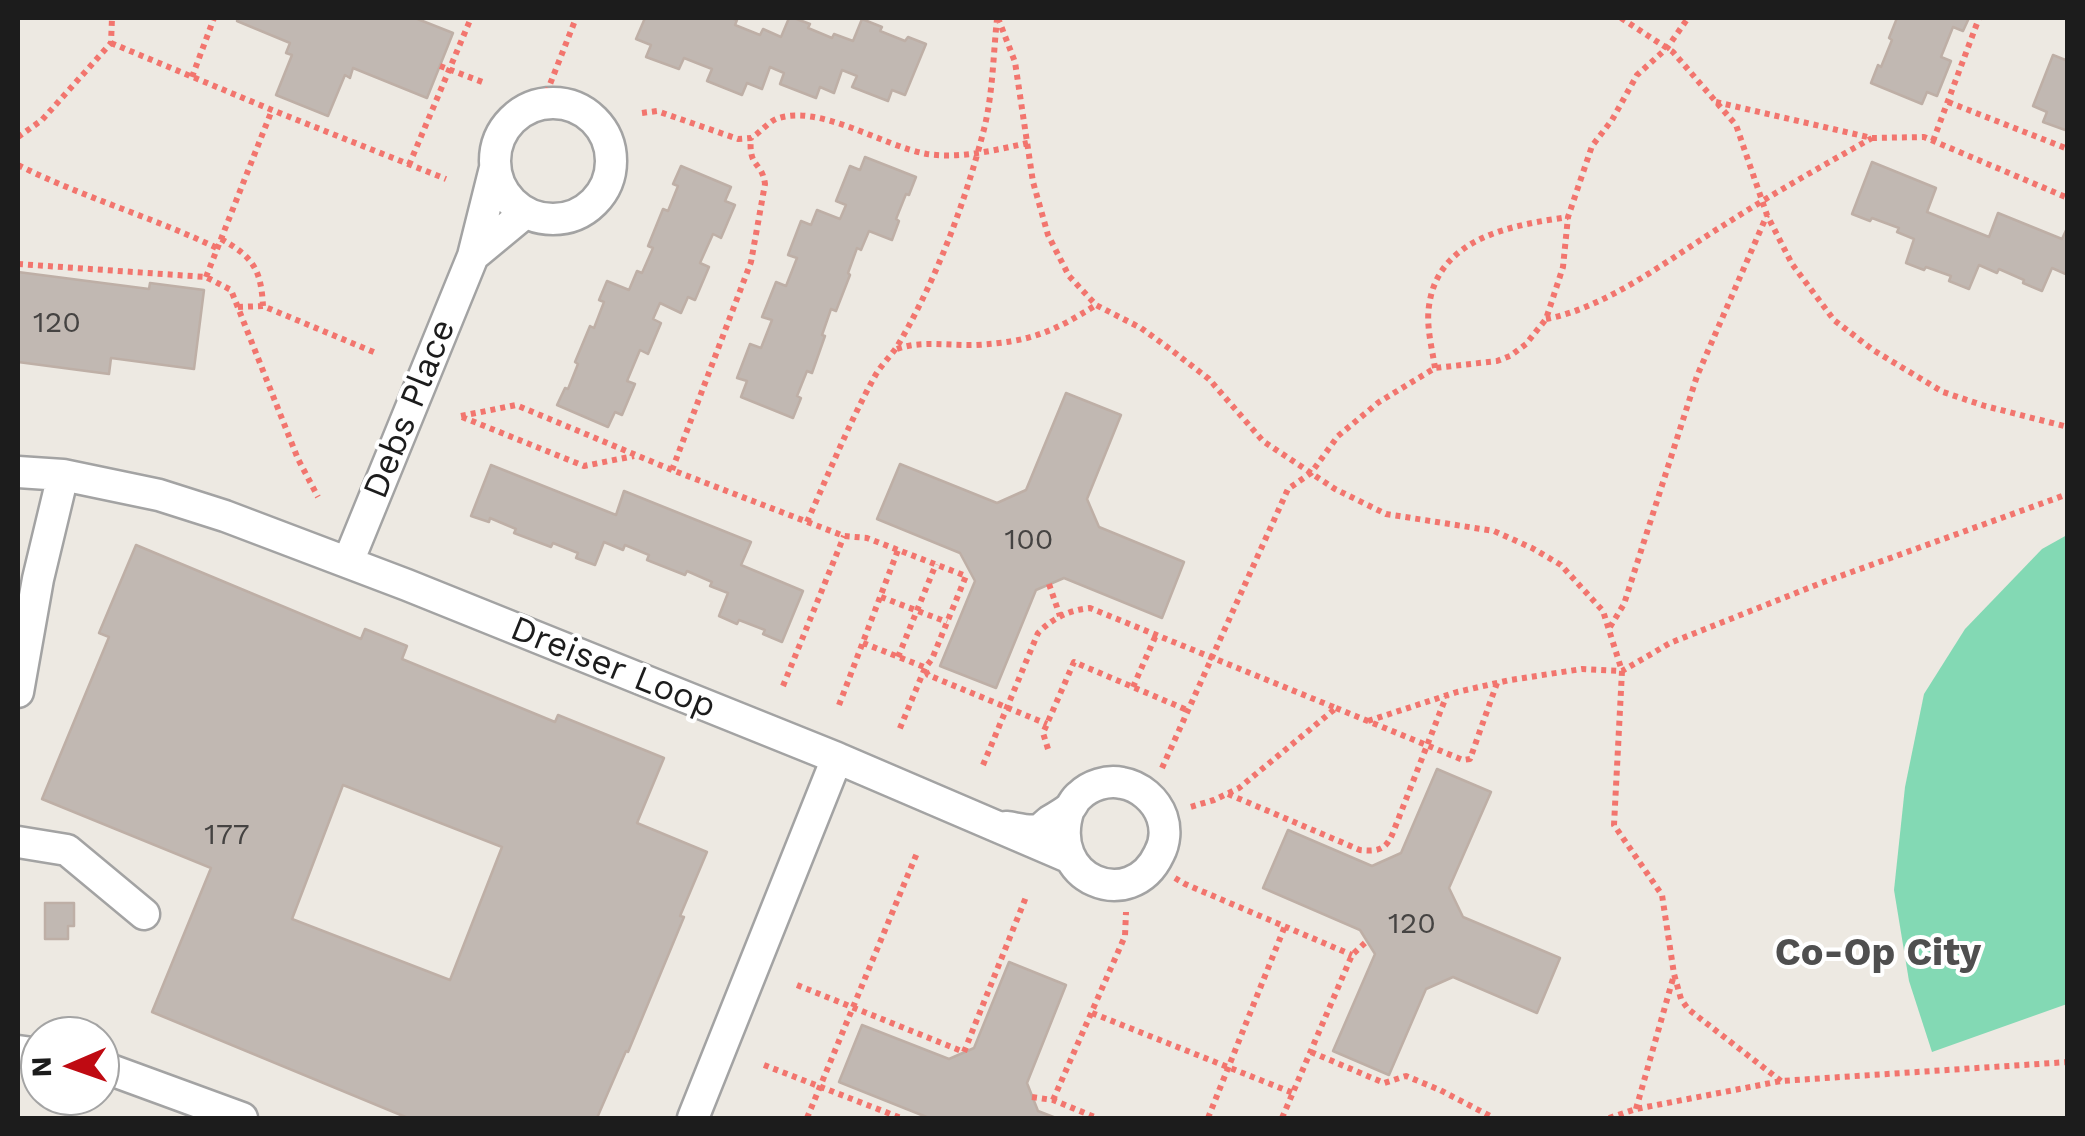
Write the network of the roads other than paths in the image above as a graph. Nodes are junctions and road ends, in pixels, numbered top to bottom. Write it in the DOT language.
graph roads {
  1 [pos="494,168"];
  2 [pos="526,213"];
  3 [pos="473,256"];
  4 [pos="18,472"];
  5 [pos="63,475"];
  6 [pos="348,562"];
  7 [pos="28,577"];
  8 [pos="18,692"];
  9 [pos="838,758"];
  10 [pos="1069,809"];
  11 [pos="994,825"];
  12 [pos="18,842"];
  13 [pos="1068,857"];
  14 [pos="144,914"];
  15 [pos="120,1073"];
  16 [pos="242,1118"];
  17 [pos="692,1118"];
  1 -- 2 [label="street"];
  1 -- 2 [label="street, Debs Place"];
  1 -- 3 [label="street, Debs Place"];
  2 -- 3 [label="street, Debs Place"];
  3 -- 6 [label="street, Debs Place"];
  4 -- 5 [label="street, Dreiser Loop"];
  5 -- 6 [label="street, Dreiser Loop"];
  5 -- 7 [label="street"];
  6 -- 9 [label="street, Dreiser Loop"];
  7 -- 8 [label="street"];
  9 -- 11 [label="street, Dreiser Loop"];
  9 -- 17 [label="street"];
  10 -- 11 [label="street"];
  10 -- 13 [label="street"];
  10 -- 13 [label="street"];
  11 -- 13 [label="street, Dreiser Loop"];
  12 -- 14 [label="street"];
  15 -- 16 [label="street"];
}
